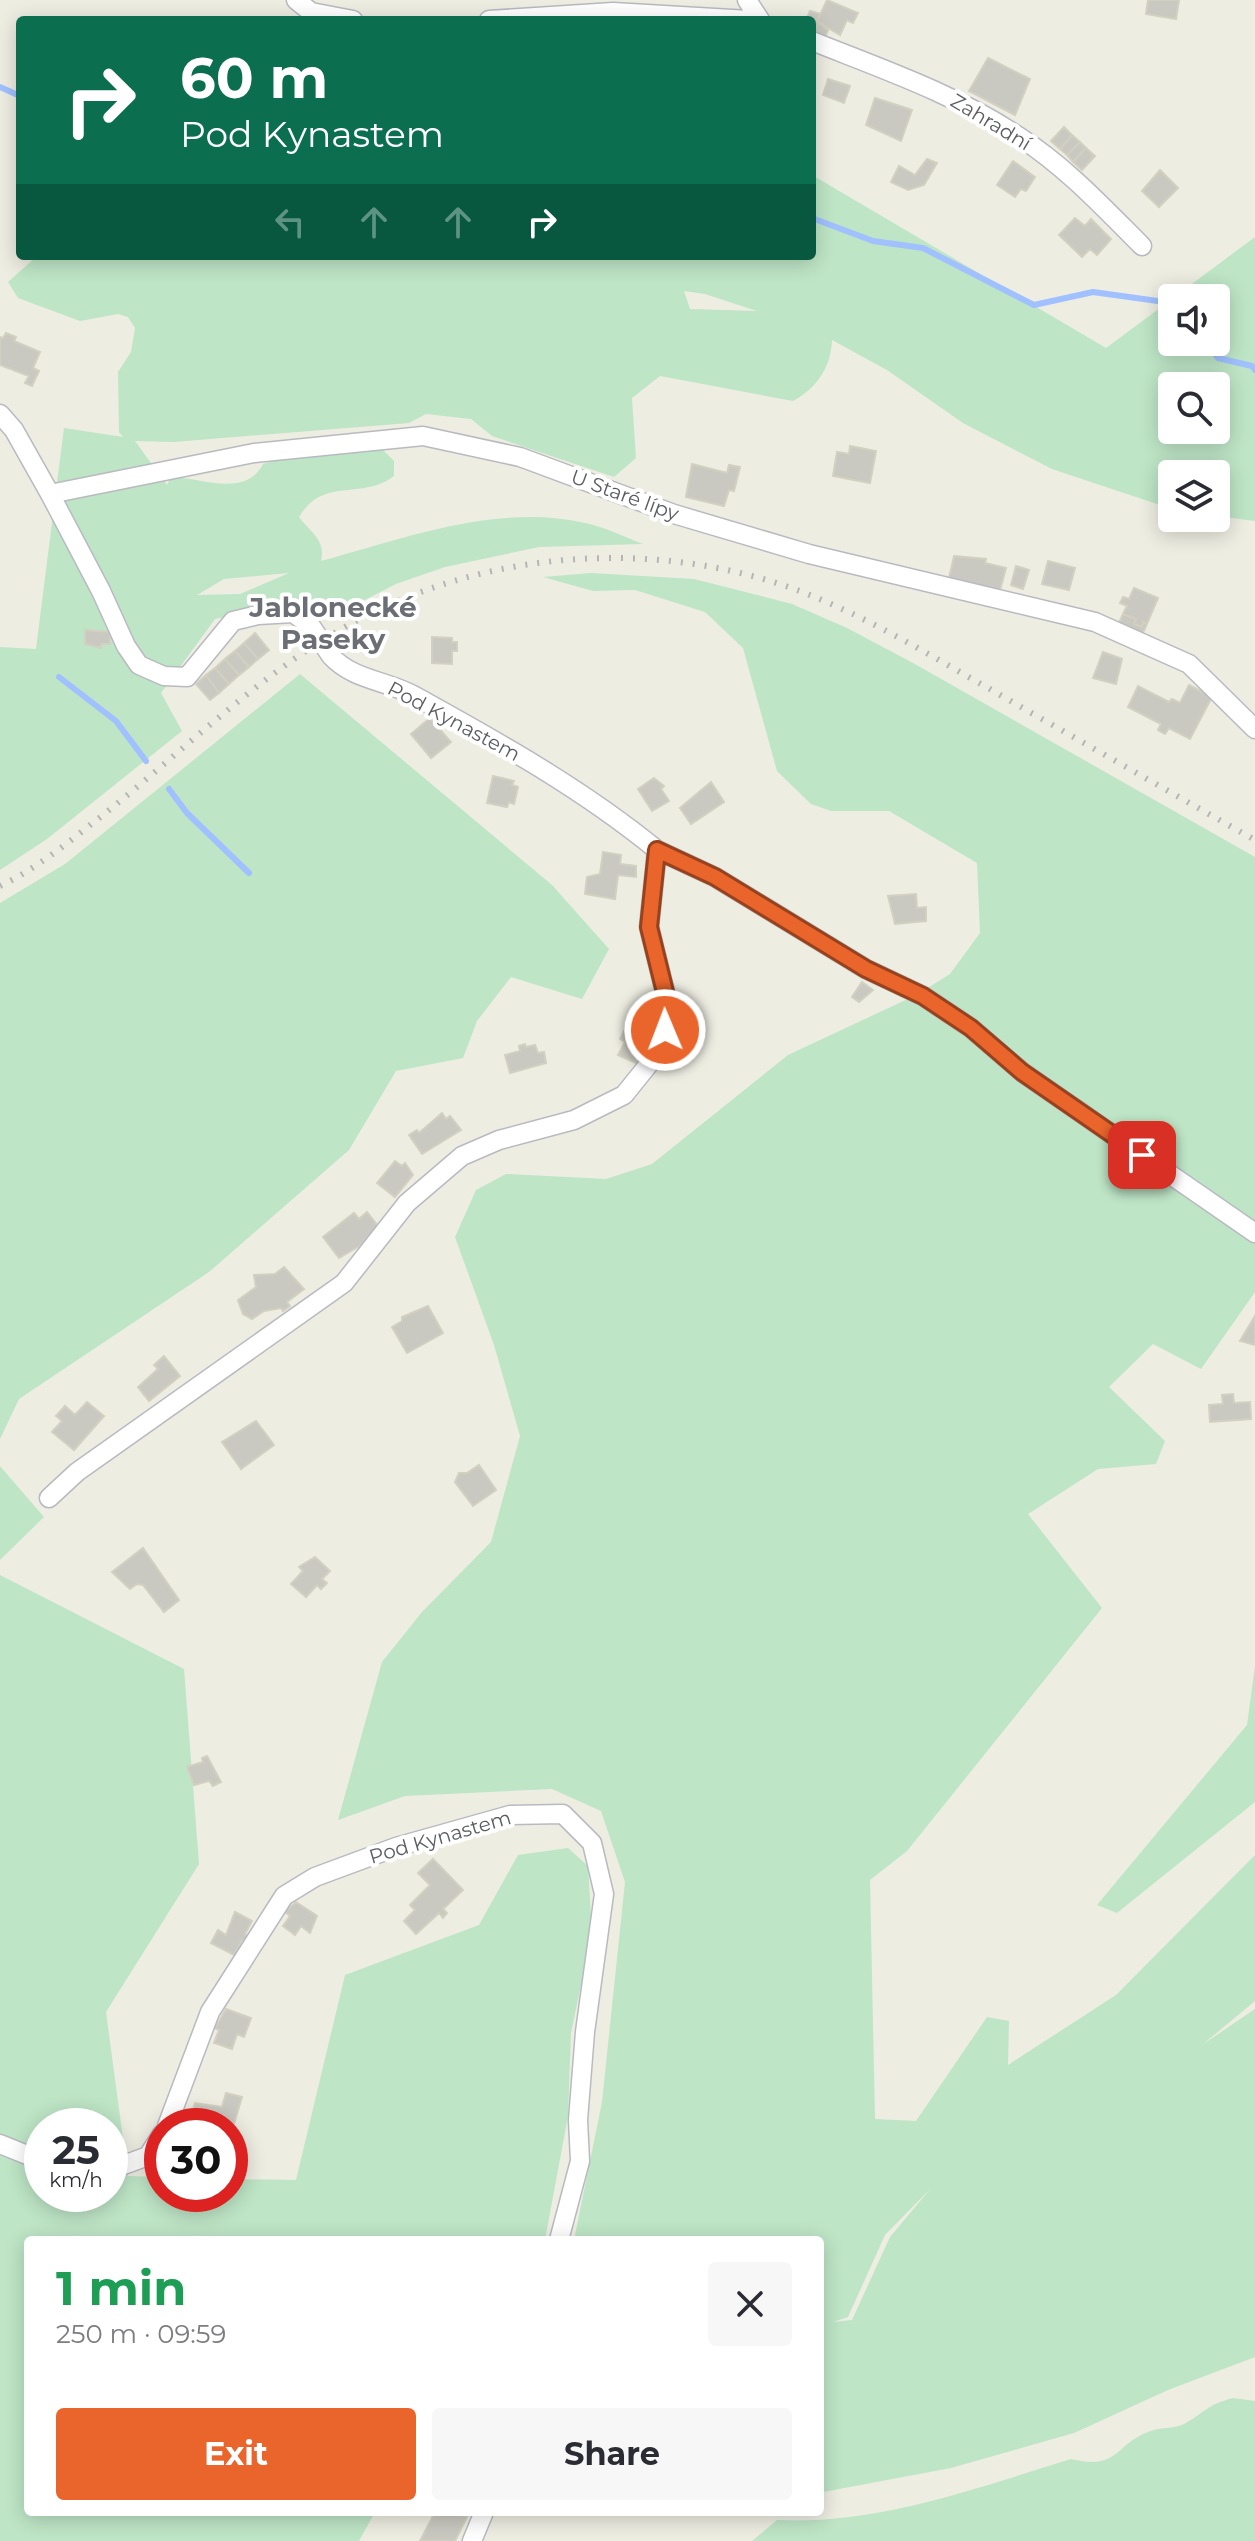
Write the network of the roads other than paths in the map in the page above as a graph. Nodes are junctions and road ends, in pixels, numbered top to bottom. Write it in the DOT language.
graph roads {
  1 [pos="296,0"];
  2 [pos="518,9"];
  3 [pos="332,16"];
  4 [pos="681,16"];
  5 [pos="816,43"];
  6 [pos="1142,246"];
  7 [pos="0,414"];
  8 [pos="50,494"];
  9 [pos="1255,729"];
  10 [pos="657,850"];
  11 [pos="1255,1233"];
  12 [pos="49,1498"];
  13 [pos="174,2108"];
  14 [pos="0,2144"];
  15 [pos="24,2154"];
  16 [pos="560,2236"];
  17 [pos="482,2516"];
  18 [pos="472,2541"];
  1 -- 3 [label="street"];
  2 -- 4 [label="street"];
  5 -- 6 [label="street, Zahradní"];
  7 -- 8 [label="street"];
  8 -- 9 [label="street, U Staré lípy"];
  8 -- 10 [label="street, Pod Kynastem, bridge"];
  10 -- 11 [label="street, Pod Kynastem"];
  10 -- 12 [label="street"];
  13 -- 16 [label="street, Pod Kynastem"];
  14 -- 15 [label="street"];
  17 -- 18 [label="street"];
}
